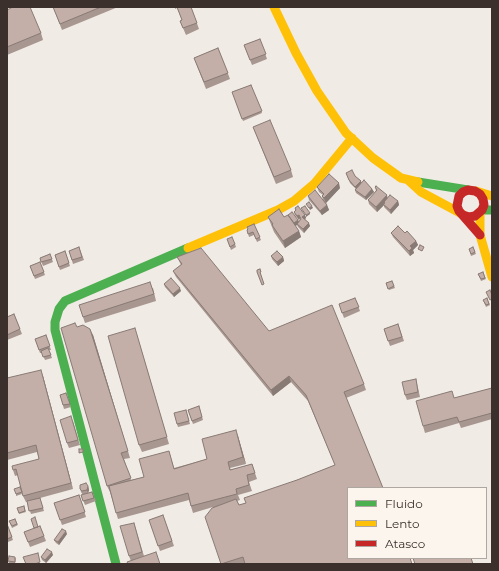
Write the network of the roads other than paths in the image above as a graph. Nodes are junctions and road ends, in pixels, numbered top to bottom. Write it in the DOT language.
graph roads {
  1 [pos="274,7"];
  2 [pos="352,138"];
  3 [pos="409,181"];
  4 [pos="472,191"];
  5 [pos="492,196"];
  6 [pos="492,210"];
  7 [pos="481,211"];
  8 [pos="463,215"];
  9 [pos="480,235"];
  10 [pos="492,277"];
  11 [pos="116,564"];
  1 -- 2 [label="street"];
  2 -- 3 [label="street"];
  2 -- 11 [label="street"];
  3 -- 4 [label="street"];
  3 -- 8 [label="street"];
  4 -- 5 [label="street"];
  4 -- 7 [label="street"];
  4 -- 8 [label="street"];
  6 -- 7 [label="street"];
  7 -- 8 [label="street"];
  7 -- 9 [label="street"];
  8 -- 9 [label="street"];
  9 -- 10 [label="street"];
}
